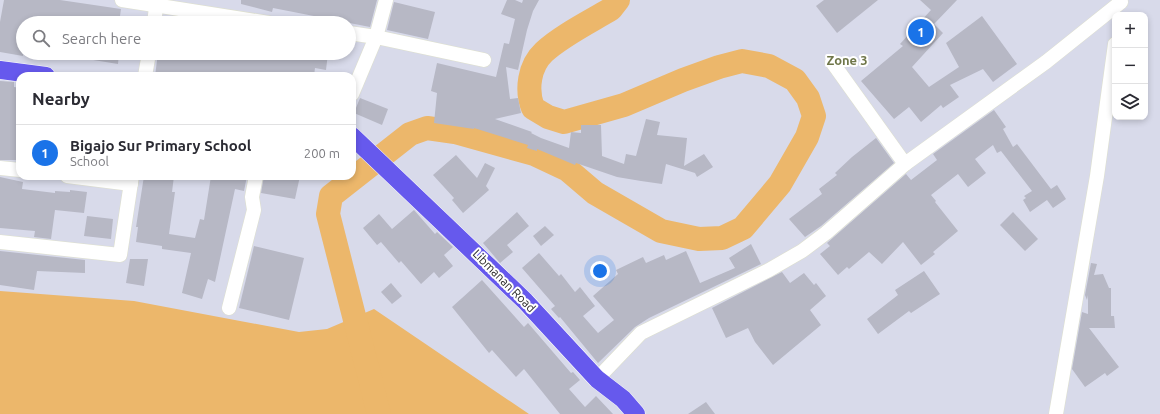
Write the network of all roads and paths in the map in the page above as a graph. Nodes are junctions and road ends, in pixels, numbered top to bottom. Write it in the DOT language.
graph roads {
  1 [pos="122,0"];
  2 [pos="386,0"];
  3 [pos="157,3"];
  4 [pos="1120,6"];
  5 [pos="155,16"];
  6 [pos="230,16"];
  7 [pos="356,35"];
  8 [pos="376,37"];
  9 [pos="1114,48"];
  10 [pos="148,60"];
  11 [pos="484,60"];
  12 [pos="832,62"];
  13 [pos="0,70"];
  14 [pos="16,72"];
  15 [pos="146,72"];
  16 [pos="356,84"];
  17 [pos="356,140"];
  18 [pos="905,164"];
  19 [pos="0,168"];
  20 [pos="16,170"];
  21 [pos="132,180"];
  22 [pos="255,180"];
  23 [pos="0,242"];
  24 [pos="228,308"];
  25 [pos="597,379"];
  26 [pos="636,414"];
  27 [pos="1056,414"];
  1 -- 3 [label="street"];
  2 -- 8 [label="street"];
  3 -- 5 [label="street"];
  3 -- 6 [label="street"];
  4 -- 18 [label="street"];
  7 -- 8 [label="street"];
  8 -- 11 [label="street"];
  8 -- 16 [label="street"];
  9 -- 27 [label="street"];
  10 -- 15 [label="street"];
  12 -- 18 [label="street"];
  13 -- 14 [label="main road"];
  17 -- 25 [label="main road, Libmanan Road"];
  18 -- 25 [label="street"];
  19 -- 20 [label="street"];
  21 -- 23 [label="street"];
  22 -- 24 [label="street"];
  25 -- 26 [label="main road, Libmanan Road"];
}
